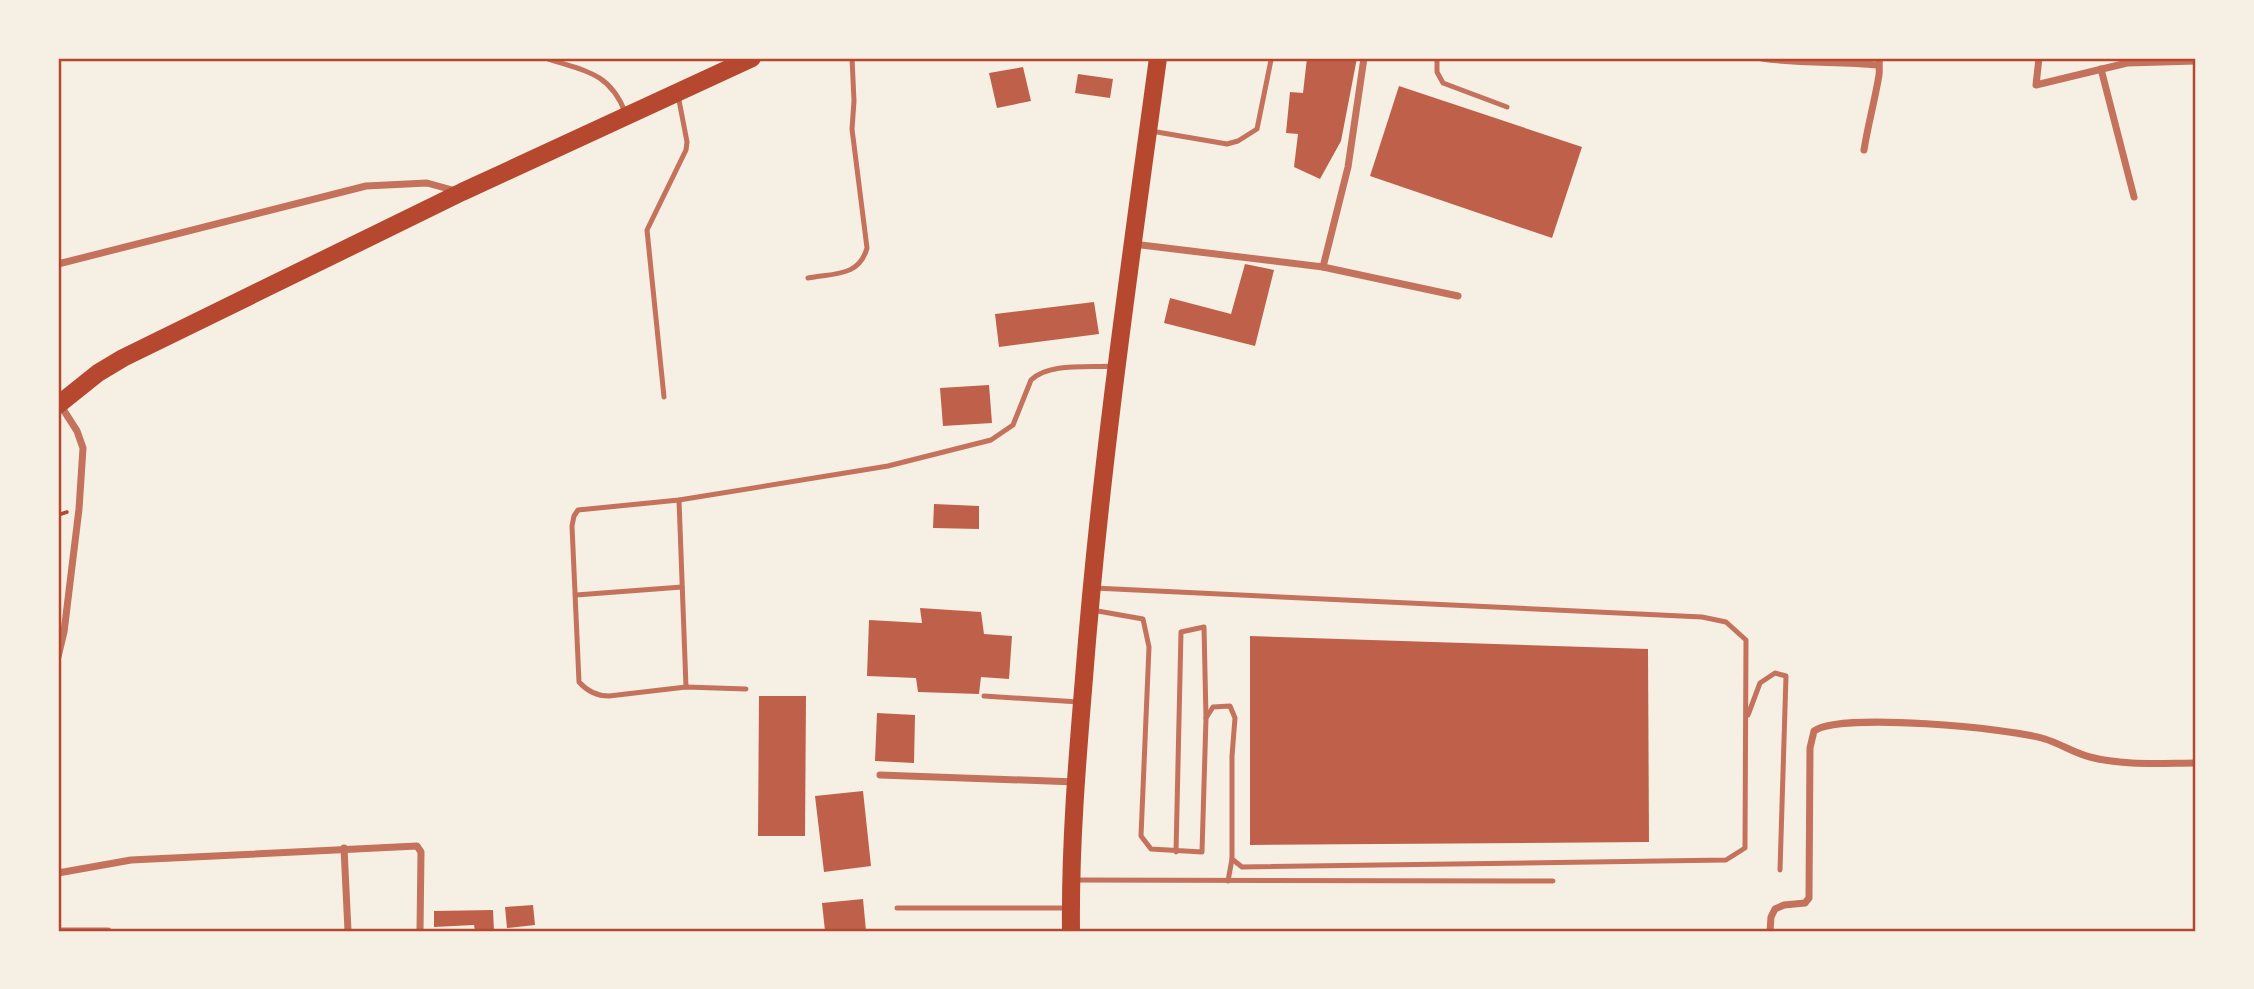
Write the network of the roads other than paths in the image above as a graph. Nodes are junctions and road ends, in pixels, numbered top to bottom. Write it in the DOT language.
graph roads {
  1 [pos="545,58"];
  2 [pos="752,58"];
  3 [pos="852,58"];
  4 [pos="1158,58"];
  5 [pos="1364,58"];
  6 [pos="1437,58"];
  7 [pos="1762,58"];
  8 [pos="2039,58"];
  9 [pos="1271,60"];
  10 [pos="1879,61"];
  11 [pos="2196,61"];
  12 [pos="2101,69"];
  13 [pos="677,92"];
  14 [pos="1507,107"];
  15 [pos="626,115"];
  16 [pos="1148,130"];
  17 [pos="1864,150"];
  18 [pos="462,192"];
  19 [pos="2134,197"];
  20 [pos="1133,244"];
  21 [pos="58,264"];
  22 [pos="1323,267"];
  23 [pos="808,278"];
  24 [pos="1458,296"];
  25 [pos="1116,366"];
  26 [pos="664,397"];
  27 [pos="58,404"];
  28 [pos="679,500"];
  29 [pos="682,587"];
  30 [pos="1091,588"];
  31 [pos="576,595"];
  32 [pos="1089,610"];
  33 [pos="58,657"];
  34 [pos="686,687"];
  35 [pos="746,689"];
  36 [pos="984,696"];
  37 [pos="1082,702"];
  38 [pos="1206,718"];
  39 [pos="1746,722"];
  40 [pos="2196,764"];
  41 [pos="880,775"];
  42 [pos="1077,782"];
  43 [pos="344,848"];
  44 [pos="1176,852"];
  45 [pos="1232,859"];
  46 [pos="1780,870"];
  47 [pos="58,873"];
  48 [pos="1071,880"];
  49 [pos="1228,881"];
  50 [pos="1553,881"];
  51 [pos="897,908"];
  52 [pos="1070,908"];
  53 [pos="58,931"];
  54 [pos="108,931"];
  55 [pos="348,931"];
  56 [pos="420,931"];
  57 [pos="1071,931"];
  58 [pos="1770,931"];
  1 -- 15 [label="lane"];
  2 -- 13 [label="highway"];
  3 -- 23 [label="lane"];
  4 -- 16 [label="highway"];
  5 -- 22 [label="street"];
  6 -- 14 [label="lane"];
  7 -- 10 [label="street"];
  8 -- 12 [label="street"];
  9 -- 16 [label="lane"];
  10 -- 17 [label="street"];
  11 -- 12 [label="street"];
  12 -- 19 [label="street"];
  13 -- 15 [label="highway"];
  13 -- 26 [label="lane"];
  15 -- 18 [label="highway"];
  16 -- 20 [label="highway"];
  18 -- 21 [label="street"];
  18 -- 27 [label="highway"];
  20 -- 22 [label="street"];
  20 -- 25 [label="highway"];
  22 -- 24 [label="street"];
  25 -- 28 [label="lane"];
  25 -- 30 [label="highway"];
  27 -- 33 [label="street"];
  28 -- 29 [label="lane"];
  28 -- 31 [label="lane"];
  29 -- 31 [label="lane"];
  29 -- 34 [label="lane"];
  30 -- 32 [label="highway"];
  30 -- 39 [label="lane"];
  31 -- 34 [label="lane"];
  32 -- 37 [label="highway"];
  32 -- 44 [label="lane"];
  34 -- 35 [label="lane"];
  36 -- 37 [label="lane"];
  37 -- 42 [label="highway"];
  38 -- 44 [label="lane"];
  38 -- 44 [label="lane"];
  38 -- 45 [label="lane"];
  39 -- 45 [label="lane"];
  39 -- 46 [label="lane"];
  40 -- 58 [label="street"];
  41 -- 42 [label="street"];
  42 -- 48 [label="highway"];
  43 -- 47 [label="street"];
  43 -- 55 [label="street"];
  43 -- 56 [label="street"];
  45 -- 49 [label="lane"];
  48 -- 49 [label="lane"];
  48 -- 52 [label="highway"];
  49 -- 50 [label="lane"];
  51 -- 52 [label="lane"];
  52 -- 57 [label="highway"];
  53 -- 54 [label="street"];
}
